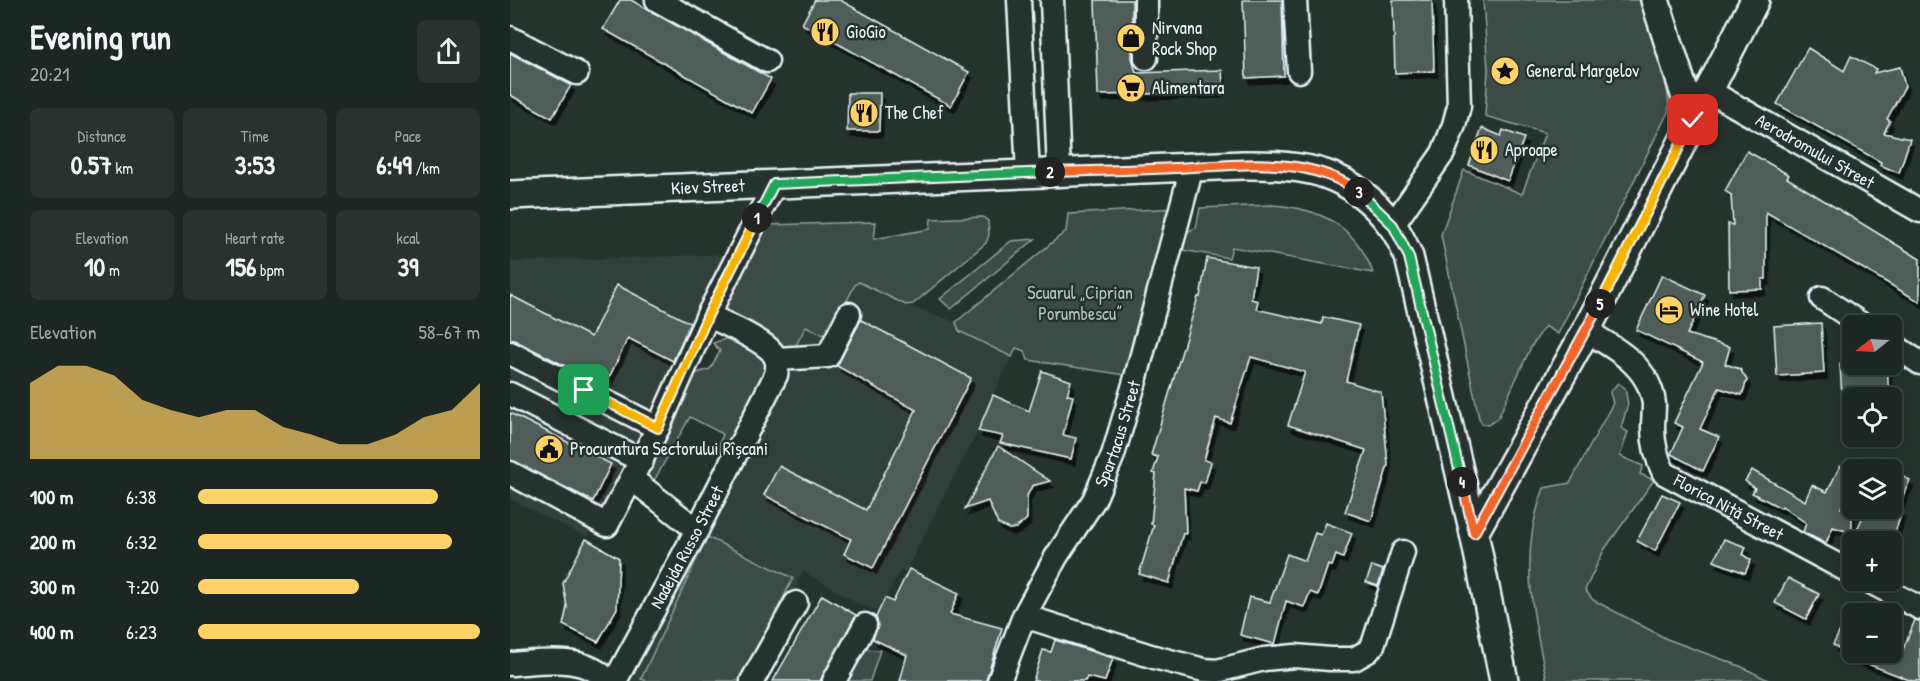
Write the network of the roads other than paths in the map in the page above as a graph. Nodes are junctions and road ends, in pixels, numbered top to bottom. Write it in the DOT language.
graph roads {
  1 [pos="657,0"];
  2 [pos="1018,0"];
  3 [pos="1052,0"];
  4 [pos="1146,0"];
  5 [pos="1295,0"];
  6 [pos="1456,0"];
  7 [pos="1655,0"];
  8 [pos="1755,0"];
  9 [pos="510,38"];
  10 [pos="1146,58"];
  11 [pos="767,61"];
  12 [pos="1299,71"];
  13 [pos="577,73"];
  14 [pos="1709,91"];
  15 [pos="1693,120"];
  16 [pos="1192,167"];
  17 [pos="1059,172"];
  18 [pos="1028,173"];
  19 [pos="774,184"];
  20 [pos="510,195"];
  21 [pos="1920,211"];
  22 [pos="1393,225"];
  23 [pos="1822,298"];
  24 [pos="849,314"];
  25 [pos="708,315"];
  26 [pos="1848,315"];
  27 [pos="1586,331"];
  28 [pos="1902,351"];
  29 [pos="510,353"];
  30 [pos="777,359"];
  31 [pos="1920,363"];
  32 [pos="510,394"];
  33 [pos="658,428"];
  34 [pos="637,470"];
  35 [pos="510,473"];
  36 [pos="698,530"];
  37 [pos="1474,533"];
  38 [pos="1403,552"];
  39 [pos="1842,568"];
  40 [pos="1888,591"];
  41 [pos="796,603"];
  42 [pos="1920,608"];
  43 [pos="1024,616"];
  44 [pos="865,625"];
  45 [pos="510,664"];
  46 [pos="608,681"];
  47 [pos="615,681"];
  48 [pos="752,681"];
  49 [pos="834,681"];
  50 [pos="999,681"];
  51 [pos="1504,681"];
  1 -- 11 [label="street"];
  2 -- 18 [label="street"];
  3 -- 17 [label="street"];
  4 -- 10 [label="street"];
  5 -- 12 [label="street"];
  6 -- 22 [label="street"];
  7 -- 15 [label="main road"];
  8 -- 14 [label="main road"];
  9 -- 13 [label="street"];
  14 -- 15 [label="main road"];
  14 -- 21 [label="street, Aerodromului Street"];
  15 -- 27 [label="main road"];
  16 -- 17 [label="main road, Kiev Street"];
  16 -- 22 [label="main road, Kiev Street"];
  16 -- 43 [label="street, Spartacus Street"];
  17 -- 18 [label="main road, Kiev Street"];
  18 -- 19 [label="main road, Kiev Street"];
  19 -- 20 [label="main road, Kiev Street"];
  19 -- 25 [label="street"];
  22 -- 37 [label="main road, Kiev Street"];
  23 -- 26 [label="street"];
  24 -- 30 [label="street"];
  25 -- 30 [label="street"];
  25 -- 33 [label="street"];
  27 -- 37 [label="main road"];
  27 -- 39 [label="street, Florica Niță Street"];
  28 -- 31 [label="street"];
  29 -- 33 [label="street"];
  30 -- 36 [label="street, Nadejda Russo Street"];
  32 -- 34 [label="street"];
  33 -- 34 [label="street"];
  34 -- 35 [label="street"];
  34 -- 36 [label="street"];
  36 -- 47 [label="street, Nadejda Russo Street"];
  37 -- 51 [label="main road, Kiev Street"];
  38 -- 43 [label="street"];
  40 -- 42 [label="street"];
  41 -- 48 [label="street"];
  43 -- 50 [label="street, Spartacus Street"];
  44 -- 49 [label="street"];
  45 -- 46 [label="street"];
}
